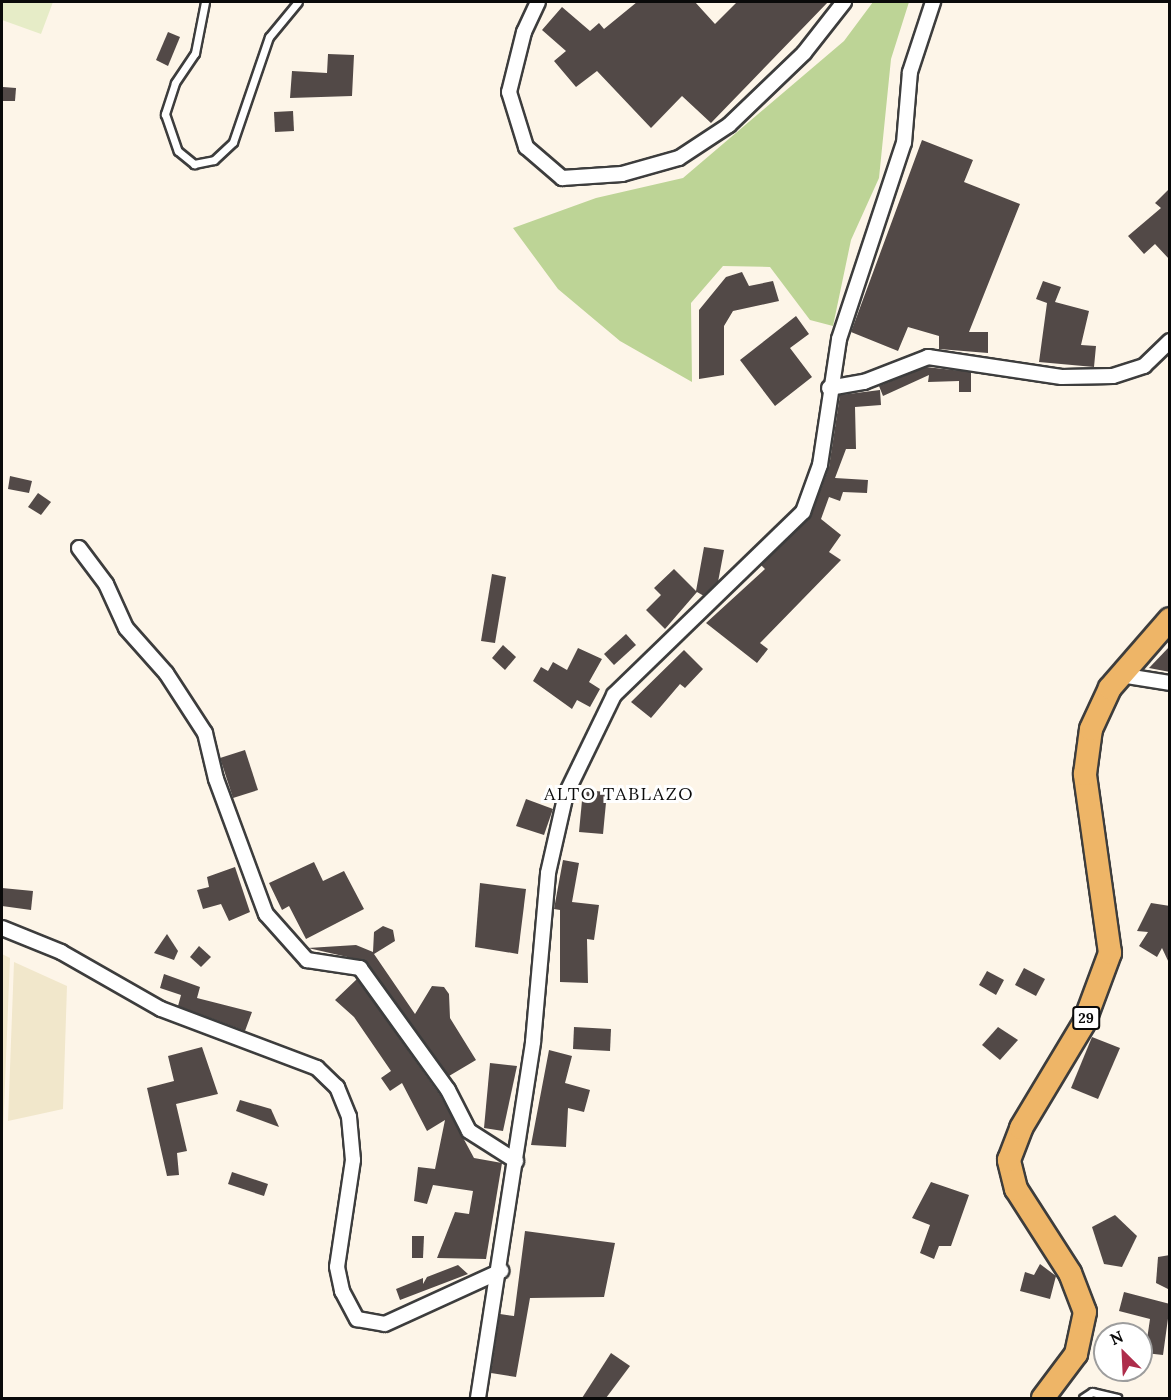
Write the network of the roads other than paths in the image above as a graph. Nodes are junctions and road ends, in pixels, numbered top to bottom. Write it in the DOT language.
graph roads {
  1 [pos="205,2"];
  2 [pos="298,2"];
  3 [pos="538,2"];
  4 [pos="844,2"];
  5 [pos="933,2"];
  6 [pos="1170,341"];
  7 [pos="829,388"];
  8 [pos="79,548"];
  9 [pos="1170,619"];
  10 [pos="1120,675"];
  11 [pos="1170,683"];
  12 [pos="2,928"];
  13 [pos="516,1161"];
  14 [pos="501,1271"];
  15 [pos="478,1398"];
  16 [pos="1043,1398"];
  17 [pos="1083,1398"];
  18 [pos="1117,1398"];
  1 -- 2 [label="lane"];
  3 -- 4 [label="street"];
  5 -- 7 [label="street"];
  6 -- 7 [label="street"];
  7 -- 13 [label="street"];
  8 -- 13 [label="street"];
  9 -- 10 [label="main road, 29"];
  10 -- 11 [label="street"];
  10 -- 16 [label="main road, 29"];
  12 -- 14 [label="street"];
  13 -- 14 [label="street"];
  14 -- 15 [label="street"];
  17 -- 18 [label="lane"];
}
